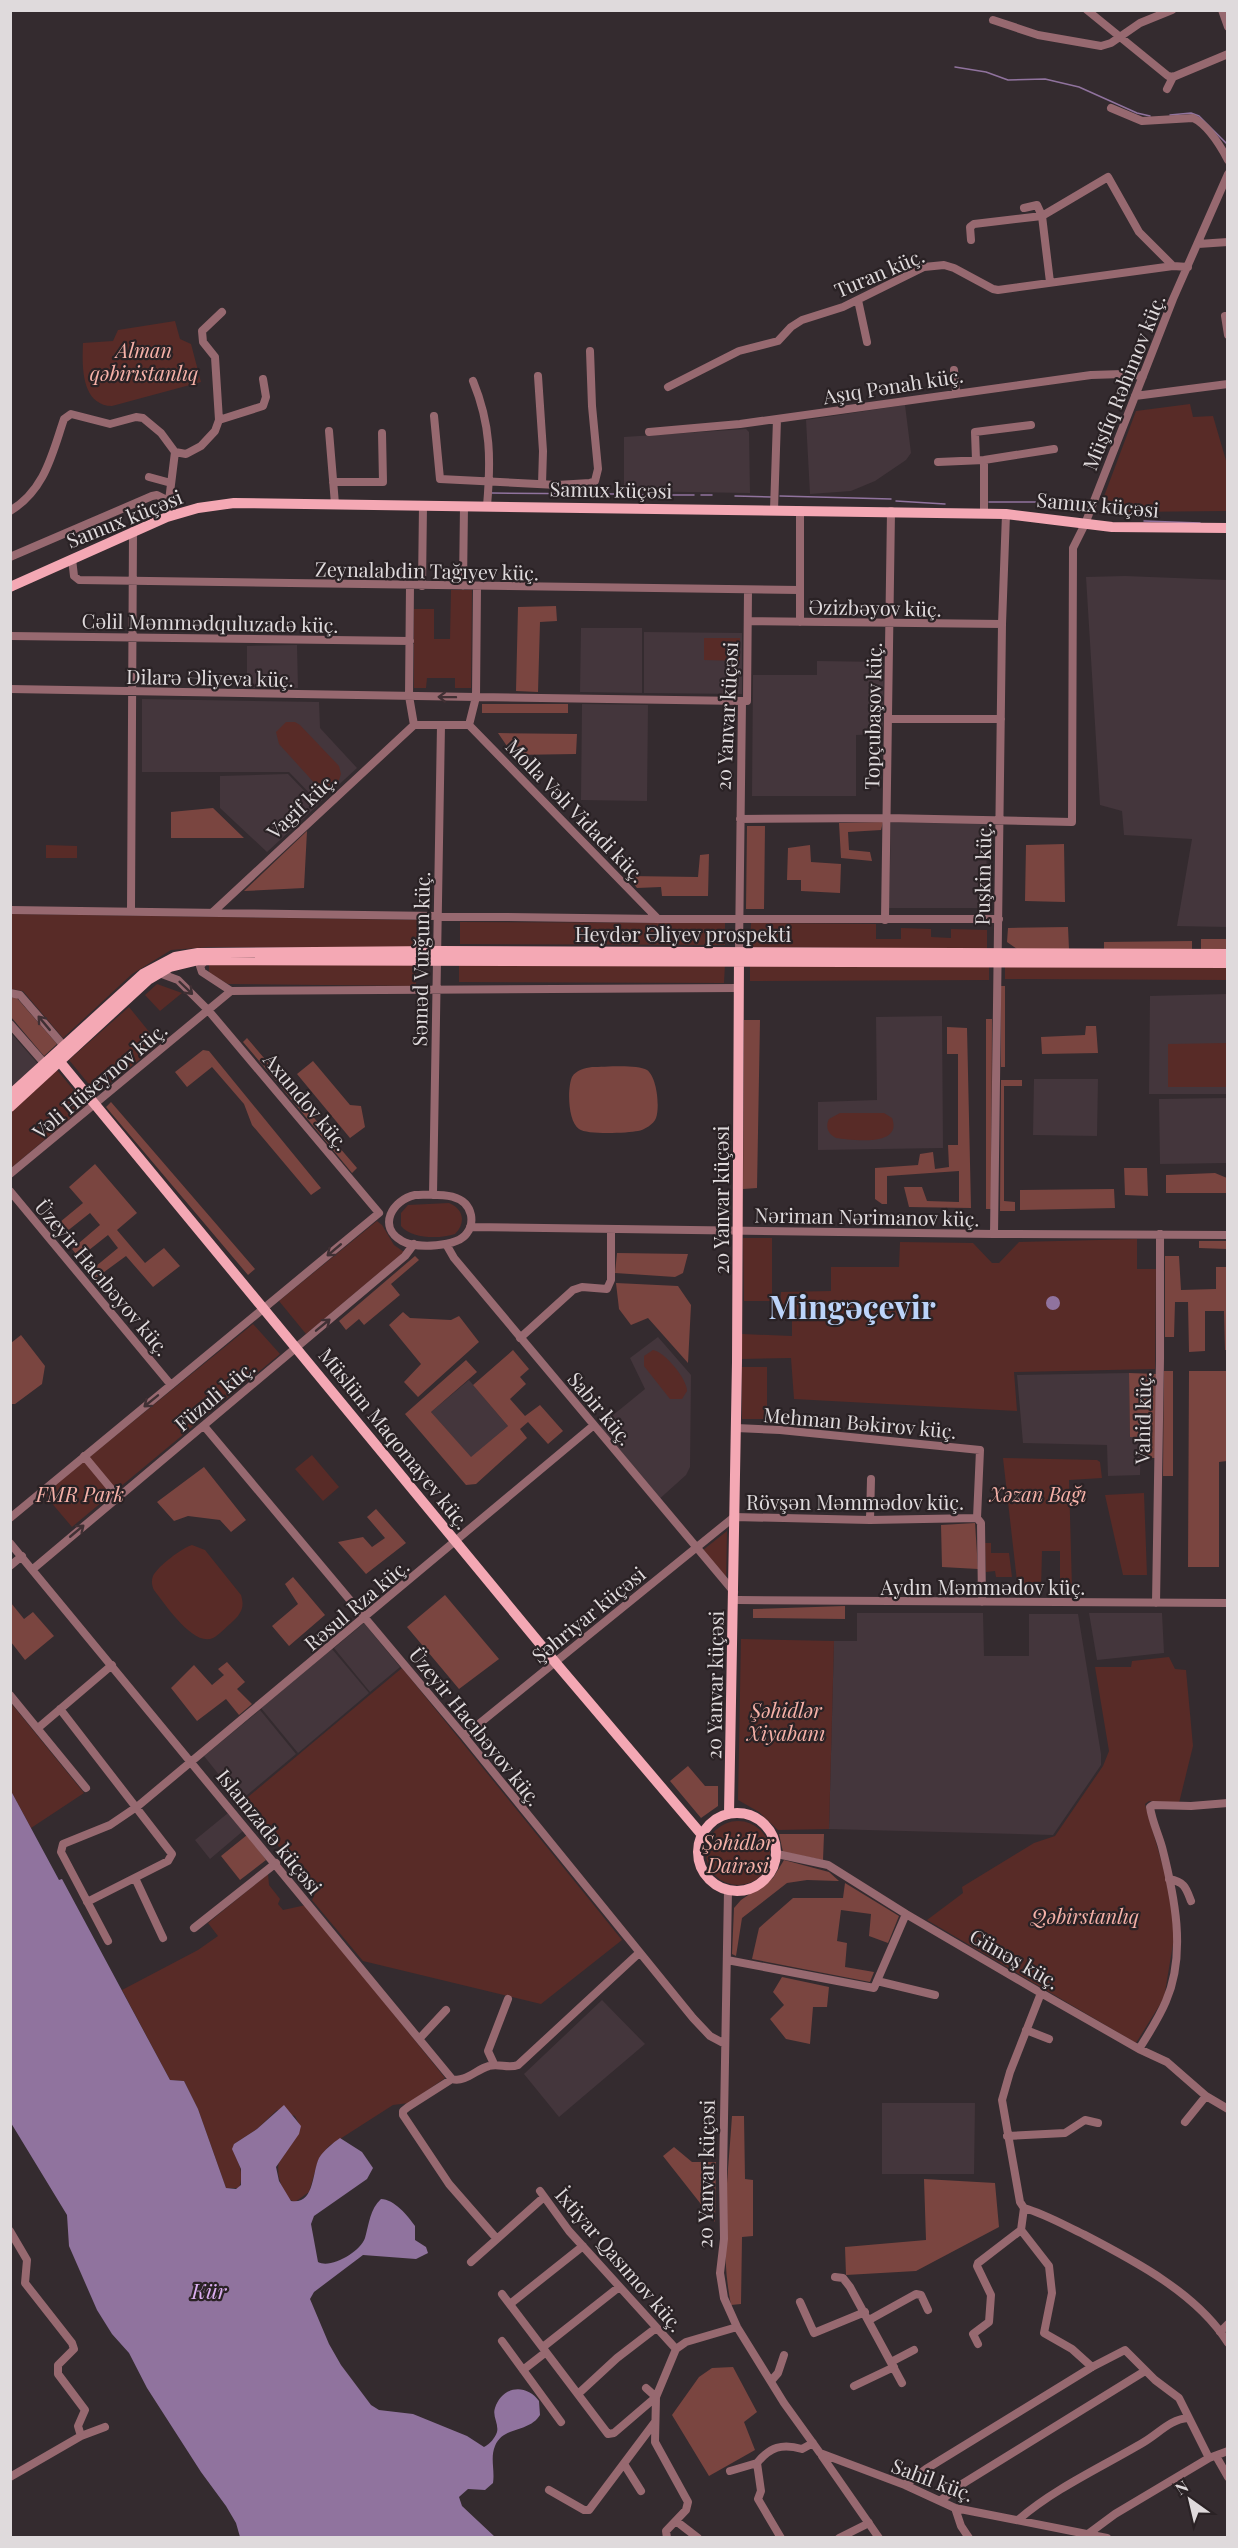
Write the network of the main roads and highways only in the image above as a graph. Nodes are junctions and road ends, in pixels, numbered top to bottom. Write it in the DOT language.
graph roads {
  1 [pos="1227,528"];
  2 [pos="10,586"];
  3 [pos="1227,954"];
  4 [pos="436,955"];
  5 [pos="739,956"];
  6 [pos="998,958"];
  7 [pos="1227,963"];
  8 [pos="145,977"];
  9 [pos="60,1062"];
  10 [pos="10,1095"];
  11 [pos="10,1107"];
  12 [pos="729,1814"];
  13 [pos="702,1835"];
  1 -- 2 [label="main road, Samux küçəsi"];
  3 -- 6 [label="main road, Heydər Əliyev prospekti"];
  4 -- 5 [label="main road, Heydər Əliyev prospekti"];
  4 -- 8 [label="main road, Heydər Əliyev prospekti"];
  4 -- 8 [label="main road, Heydər Əliyev prospekti"];
  5 -- 6 [label="main road, Heydər Əliyev prospekti"];
  5 -- 12 [label="main road, 20 Yanvar küçəsi"];
  6 -- 7 [label="main road, Heydər Əliyev prospekti"];
  8 -- 9 [label="main road"];
  8 -- 10 [label="main road"];
  9 -- 11 [label="main road"];
  9 -- 13 [label="main road, Müslüm Maqomayev küç."];
  12 -- 13 [label="main road"];
  12 -- 13 [label="main road"];
}
